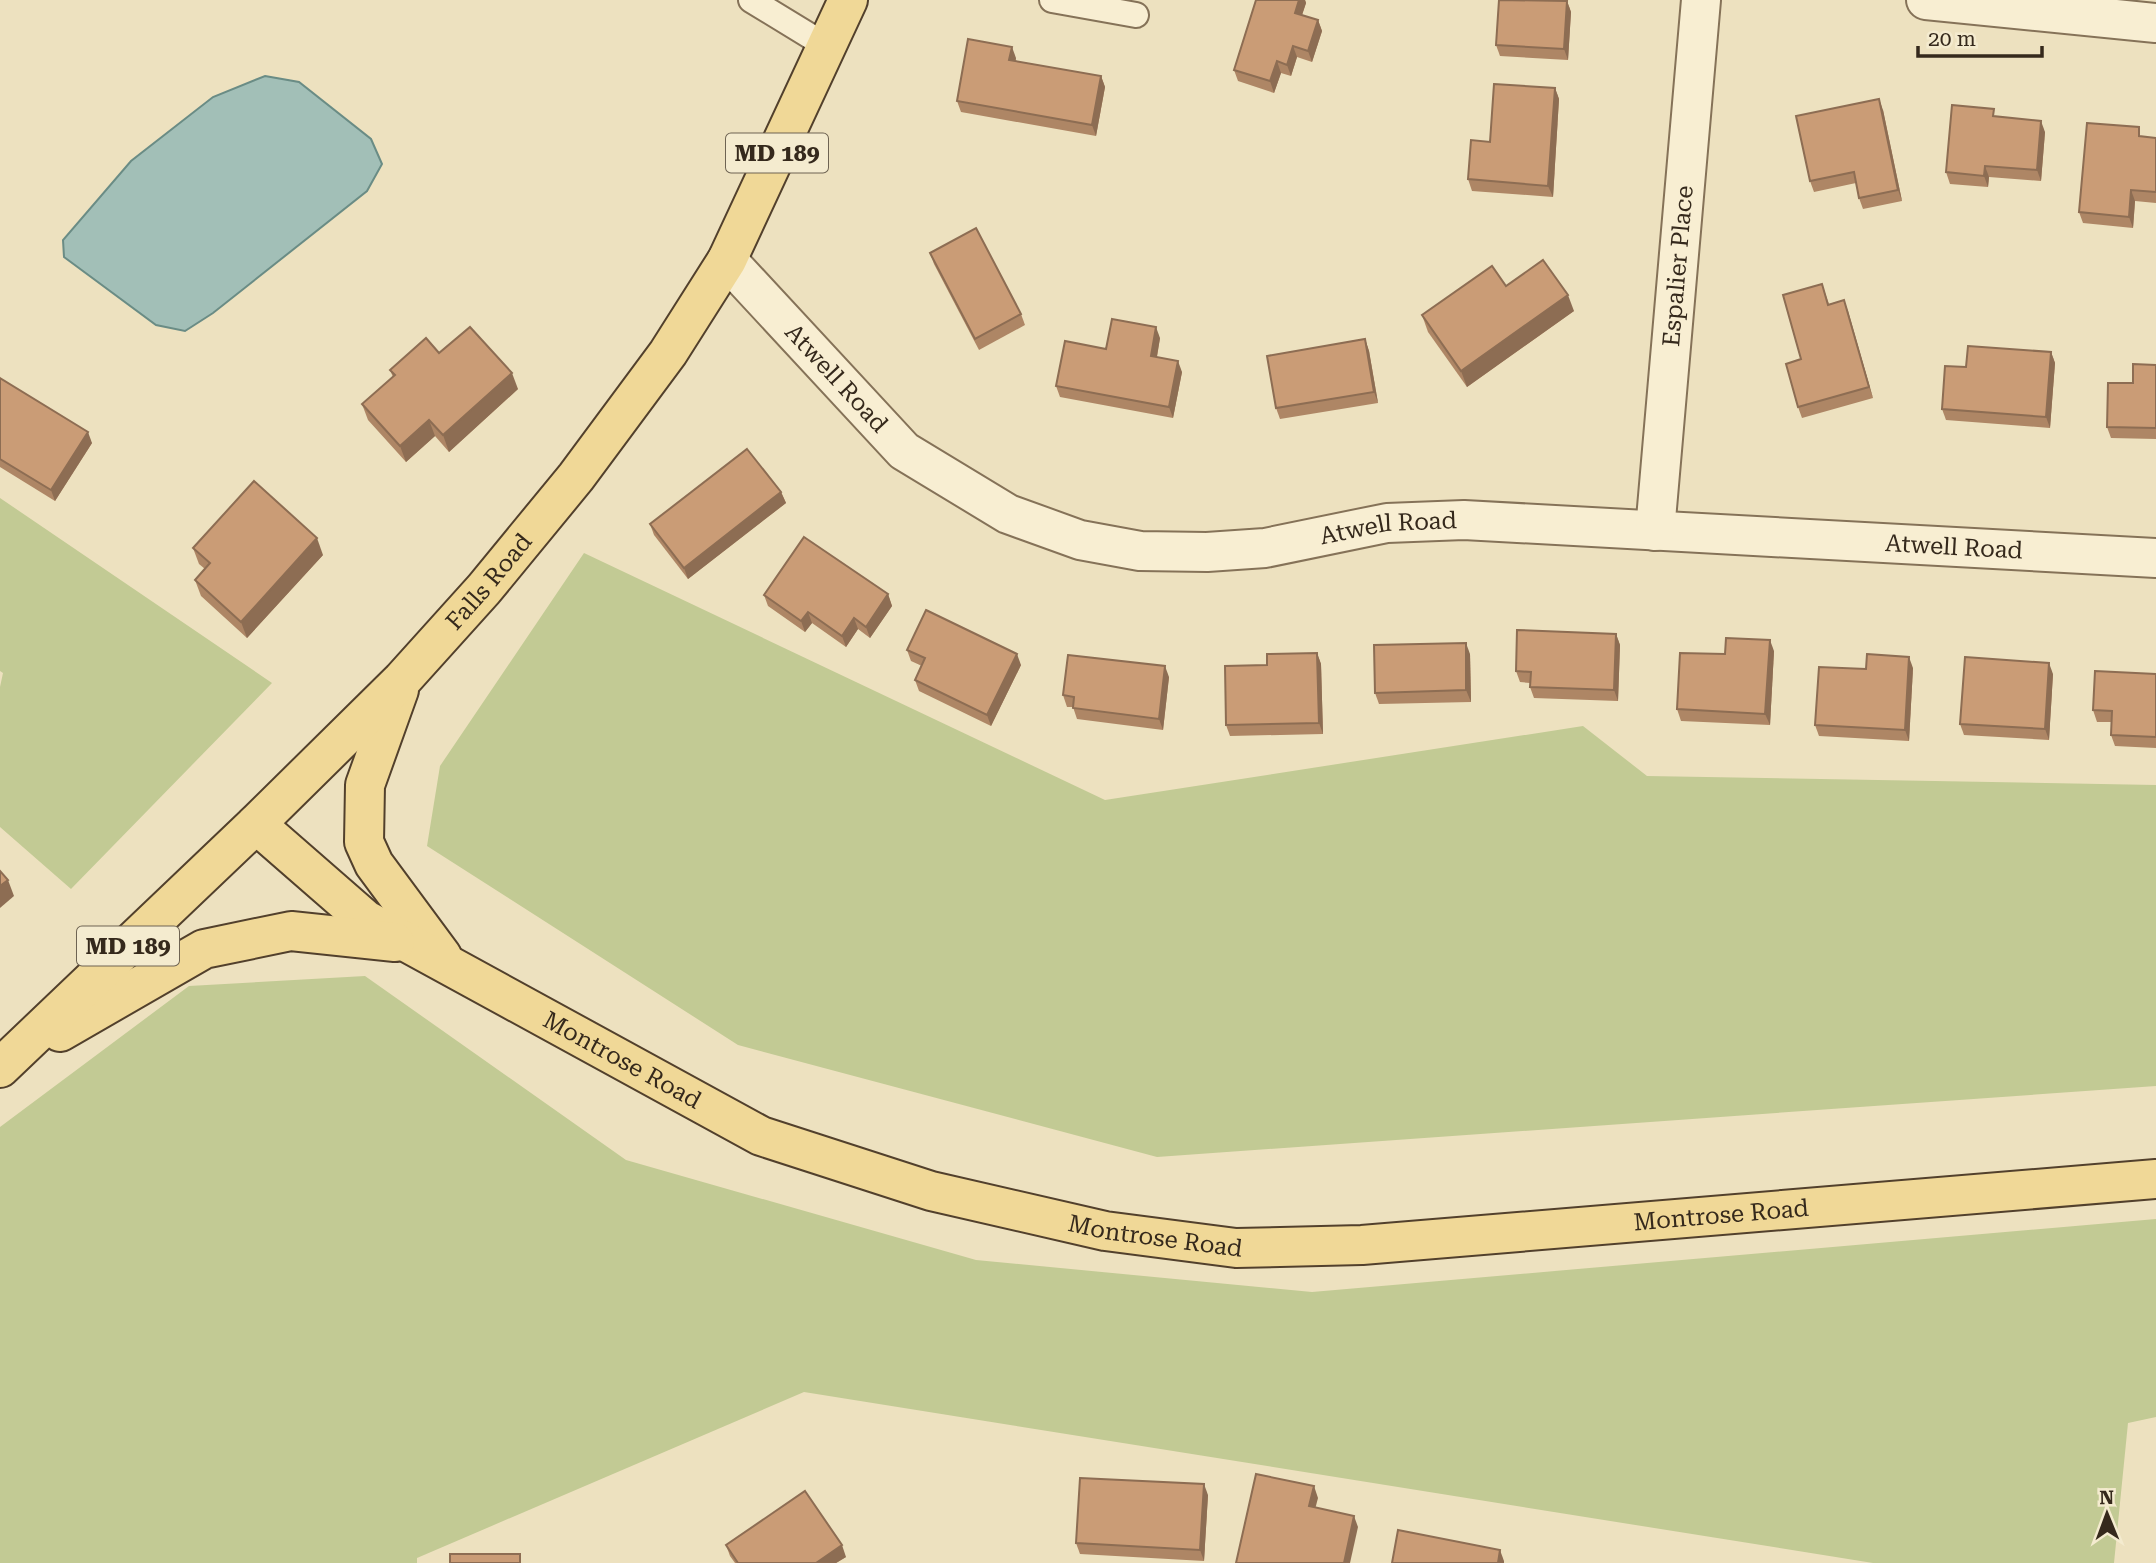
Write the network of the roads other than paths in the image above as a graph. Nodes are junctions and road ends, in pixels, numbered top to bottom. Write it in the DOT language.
graph roads {
  1 [pos="751,0"];
  2 [pos="848,0"];
  3 [pos="1052,0"];
  4 [pos="1701,0"];
  5 [pos="1926,0"];
  6 [pos="1136,15"];
  7 [pos="2156,23"];
  8 [pos="828,47"];
  9 [pos="727,260"];
  10 [pos="1655,531"];
  11 [pos="2156,558"];
  12 [pos="402,680"];
  13 [pos="256,824"];
  14 [pos="408,943"];
  15 [pos="450,966"];
  16 [pos="3,1065"];
  17 [pos="2156,1179"];
  1 -- 8 [label="lane"];
  2 -- 8 [label="main road, Falls Road / MD 189"];
  3 -- 6 [label="lane"];
  4 -- 10 [label="street, Espalier Place"];
  5 -- 7 [label="street"];
  8 -- 9 [label="main road, Falls Road / MD 189"];
  9 -- 10 [label="street, Atwell Road"];
  9 -- 12 [label="main road, Falls Road / MD 189"];
  10 -- 11 [label="street, Atwell Road"];
  12 -- 13 [label="main road, Falls Road / MD 189"];
  12 -- 15 [label="main road"];
  13 -- 14 [label="main road, Montrose Road"];
  13 -- 16 [label="main road, Falls Road / MD 189"];
  14 -- 15 [label="main road, Montrose Road"];
  14 -- 16 [label="main road"];
  15 -- 17 [label="main road, Montrose Road"];
}
